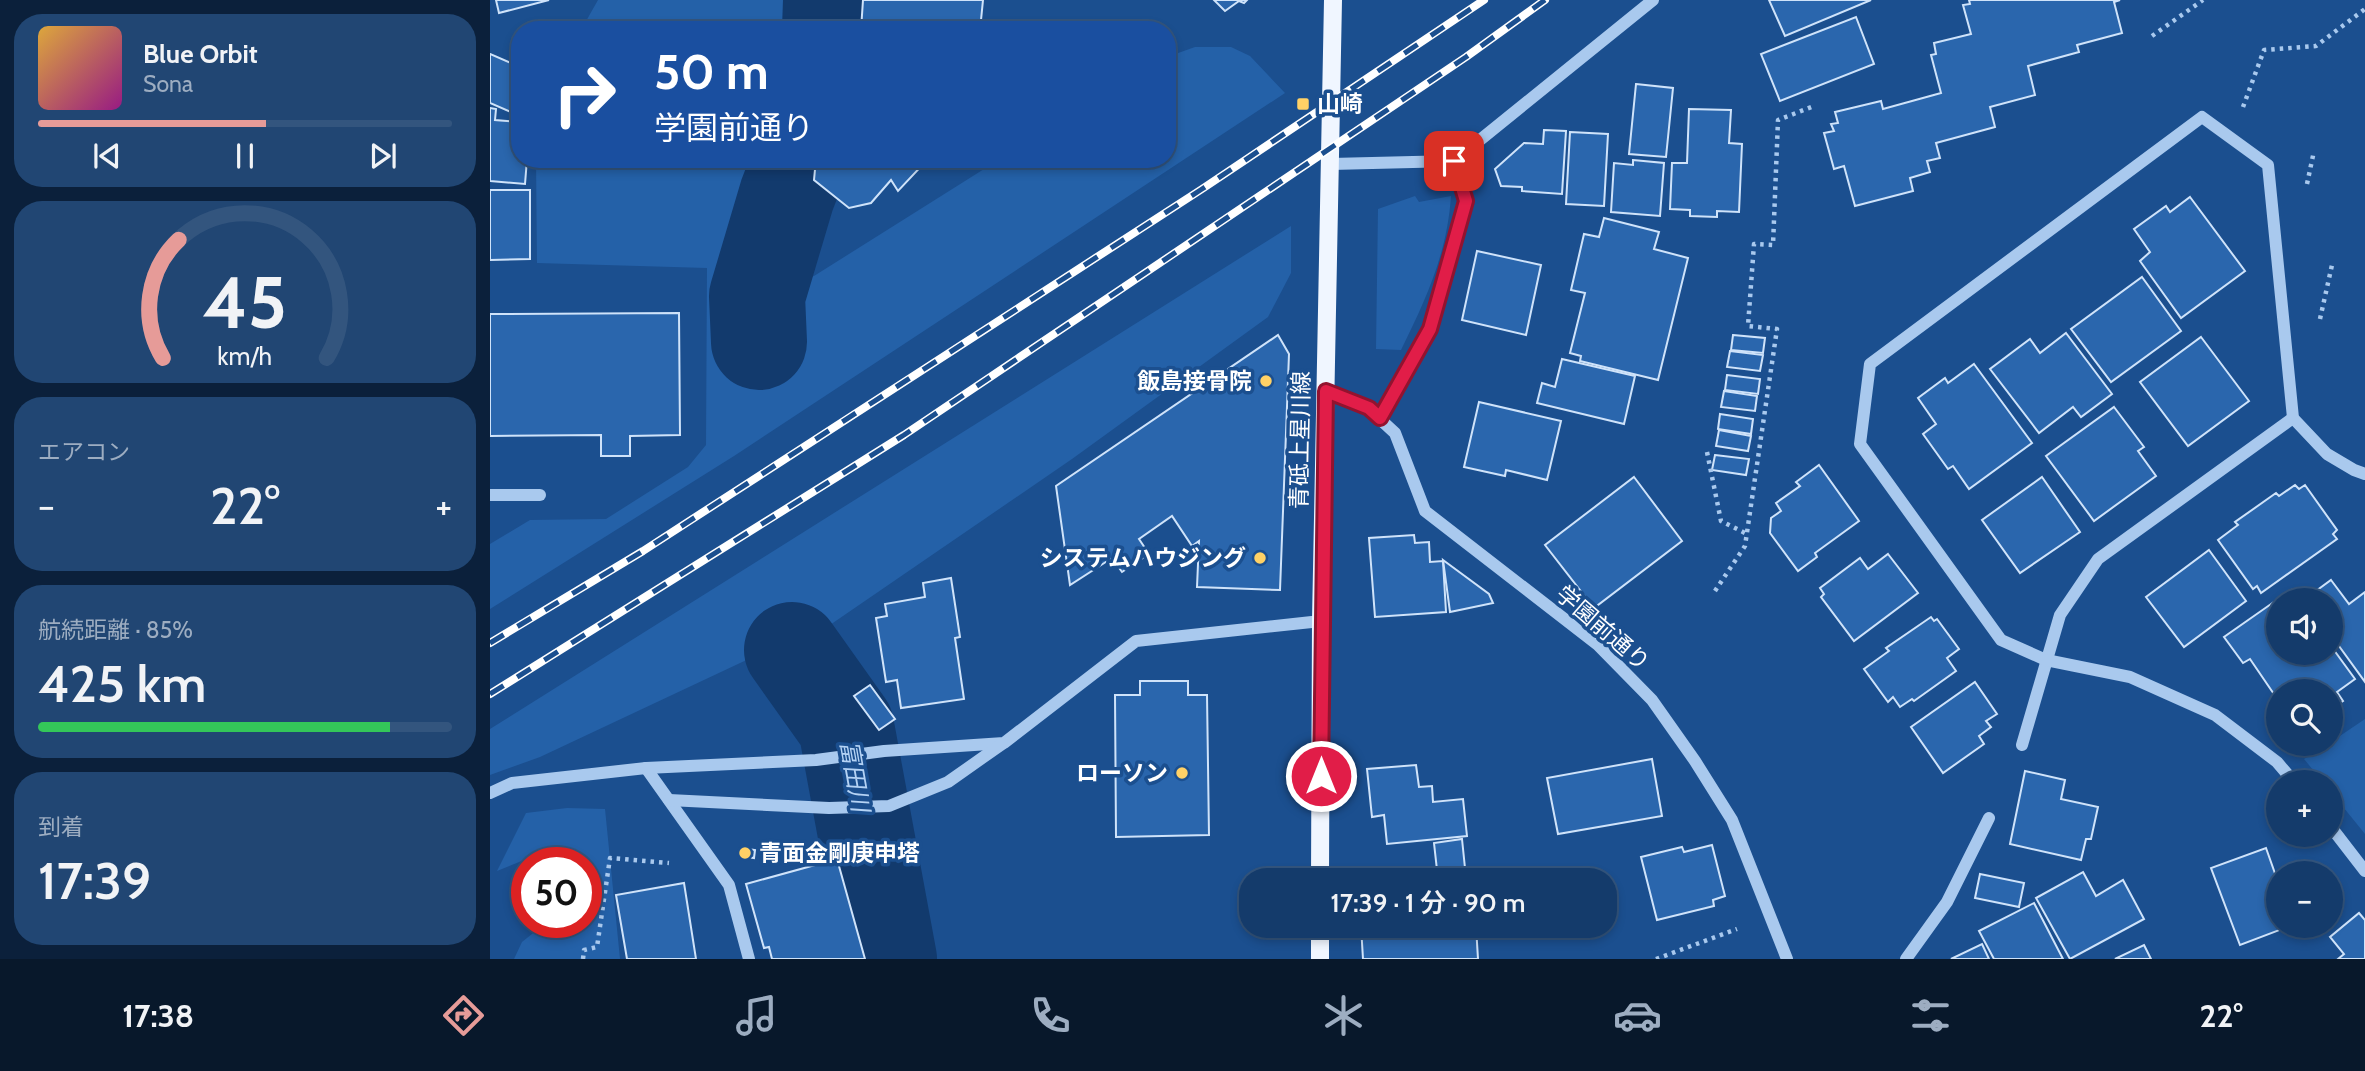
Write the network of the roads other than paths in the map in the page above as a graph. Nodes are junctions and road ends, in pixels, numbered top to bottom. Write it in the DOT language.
graph roads {
  1 [pos="1333,0"];
  2 [pos="1653,0"];
  3 [pos="1454,161"];
  4 [pos="1331,164"];
  5 [pos="1326,391"];
  6 [pos="1380,418"];
  7 [pos="2293,418"];
  8 [pos="2365,474"];
  9 [pos="490,495"];
  10 [pos="540,495"];
  11 [pos="1321,621"];
  12 [pos="2046,660"];
  13 [pos="1004,743"];
  14 [pos="2022,744"];
  15 [pos="646,768"];
  16 [pos="2284,770"];
  17 [pos="490,793"];
  18 [pos="670,800"];
  19 [pos="1989,818"];
  20 [pos="2343,843"];
  21 [pos="1320,868"];
  22 [pos="2365,871"];
  23 [pos="1320,938"];
  24 [pos="749,959"];
  25 [pos="1320,959"];
  26 [pos="1787,959"];
  27 [pos="1906,959"];
  1 -- 4 [label="main road, 青砥上星川線"];
  2 -- 3 [label="street"];
  3 -- 4 [label="street"];
  3 -- 6 [label="street"];
  4 -- 5 [label="main road, 青砥上星川線"];
  5 -- 6 [label="street, 学園前通り"];
  5 -- 11 [label="main road, 青砥上星川線"];
  6 -- 26 [label="street, 学園前通り"];
  7 -- 8 [label="street"];
  7 -- 12 [label="street"];
  7 -- 12 [label="street"];
  9 -- 10 [label="street"];
  11 -- 13 [label="street"];
  11 -- 21 [label="main road, 青砥上星川線"];
  12 -- 14 [label="street"];
  12 -- 16 [label="street"];
  13 -- 15 [label="street"];
  13 -- 18 [label="street"];
  15 -- 17 [label="street"];
  15 -- 18 [label="street"];
  18 -- 24 [label="street"];
  19 -- 27 [label="street"];
  20 -- 22 [label="street"];
  23 -- 25 [label="main road"];
}
